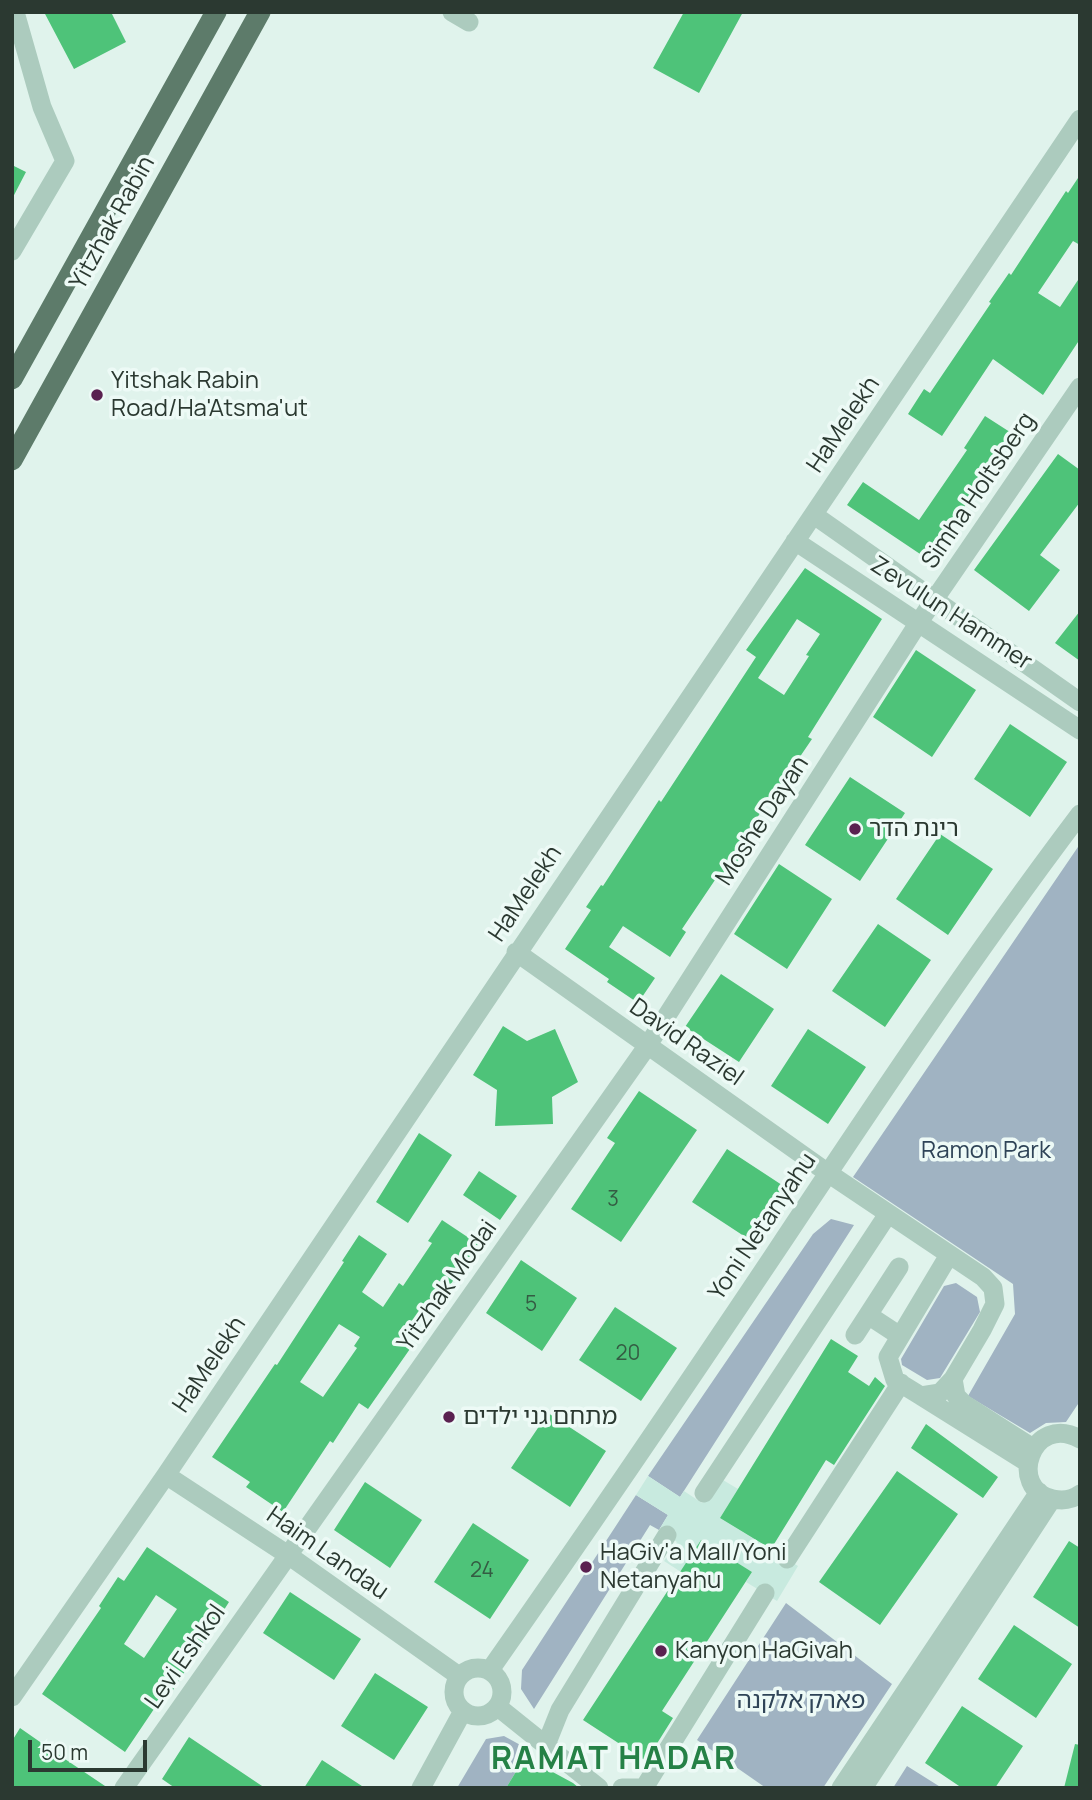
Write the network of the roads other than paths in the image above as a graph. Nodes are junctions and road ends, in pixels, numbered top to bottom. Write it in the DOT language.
graph roads {
  1 [pos="15,12"];
  2 [pos="216,12"];
  3 [pos="260,12"];
  4 [pos="1080,119"];
  5 [pos="12,251"];
  6 [pos="14,375"];
  7 [pos="1080,387"];
  8 [pos="12,460"];
  9 [pos="814,515"];
  10 [pos="795,541"];
  11 [pos="935,600"];
  12 [pos="919,622"];
  13 [pos="1080,702"];
  14 [pos="1080,730"];
  15 [pos="1080,814"];
  16 [pos="516,952"];
  17 [pos="648,1045"];
  18 [pos="828,1173"];
  19 [pos="888,1214"];
  20 [pos="949,1255"];
  21 [pos="900,1267"];
  22 [pos="868,1315"];
  23 [pos="855,1335"];
  24 [pos="900,1336"];
  25 [pos="953,1379"];
  26 [pos="901,1384"];
  27 [pos="921,1396"];
  28 [pos="1078,1436"];
  29 [pos="1030,1455"];
  30 [pos="166,1475"];
  31 [pos="704,1493"];
  32 [pos="1080,1494"];
  33 [pos="1045,1496"];
  34 [pos="667,1535"];
  35 [pos="288,1555"];
  36 [pos="787,1559"];
  37 [pos="765,1593"];
  38 [pos="490,1670"];
  39 [pos="459,1676"];
  40 [pos="12,1697"];
  41 [pos="498,1707"];
  42 [pos="463,1711"];
  43 [pos="546,1745"];
  44 [pos="124,1788"];
  45 [pos="421,1788"];
  46 [pos="599,1788"];
  47 [pos="622,1788"];
  48 [pos="642,1788"];
  49 [pos="842,1788"];
  50 [pos="863,1788"];
  1 -- 5 [label="street"];
  2 -- 6 [label="main road, Yitzhak Rabin"];
  3 -- 8 [label="main road, Yitzhak Rabin"];
  4 -- 9 [label="street, HaMelekh"];
  7 -- 11 [label="street, Simha Holtsberg"];
  9 -- 10 [label="street, HaMelekh"];
  9 -- 11 [label="street, Zevulun Hammer"];
  10 -- 12 [label="street, Zevulun Hammer"];
  10 -- 16 [label="street, HaMelekh"];
  11 -- 12 [label="street, Simha Holtsberg"];
  11 -- 13 [label="street, Zevulun Hammer"];
  12 -- 14 [label="street, Zevulun Hammer"];
  12 -- 17 [label="street, Moshe Dayan"];
  15 -- 18 [label="street, Yoni Netanyahu"];
  16 -- 17 [label="street, David Raziel"];
  16 -- 30 [label="street, HaMelekh"];
  17 -- 18 [label="street, David Raziel"];
  17 -- 35 [label="street, Yitzhak Modai"];
  18 -- 19 [label="street, David Raziel"];
  18 -- 38 [label="street, Yoni Netanyahu"];
  19 -- 20 [label="street, David Raziel"];
  19 -- 31 [label="street"];
  20 -- 24 [label="street"];
  20 -- 25 [label="street, David Raziel"];
  21 -- 22 [label="street"];
  22 -- 23 [label="street"];
  22 -- 24 [label="street"];
  24 -- 26 [label="street"];
  25 -- 27 [label="street"];
  25 -- 29 [label="street"];
  26 -- 27 [label="street"];
  26 -- 36 [label="street"];
  27 -- 29 [label="street"];
  28 -- 29 [label="street"];
  29 -- 33 [label="street"];
  30 -- 35 [label="street, Haim Landau"];
  30 -- 40 [label="street, HaMelekh"];
  32 -- 33 [label="street"];
  33 -- 49 [label="street"];
  33 -- 50 [label="street"];
  34 -- 43 [label="street"];
  35 -- 39 [label="street, Haim Landau"];
  35 -- 44 [label="street, Levi Eshkol"];
  37 -- 48 [label="street"];
  38 -- 39 [label="street"];
  38 -- 41 [label="street"];
  39 -- 42 [label="street"];
  41 -- 42 [label="street"];
  41 -- 43 [label="street"];
  42 -- 45 [label="street"];
  43 -- 46 [label="street"];
  47 -- 48 [label="street"];
}
